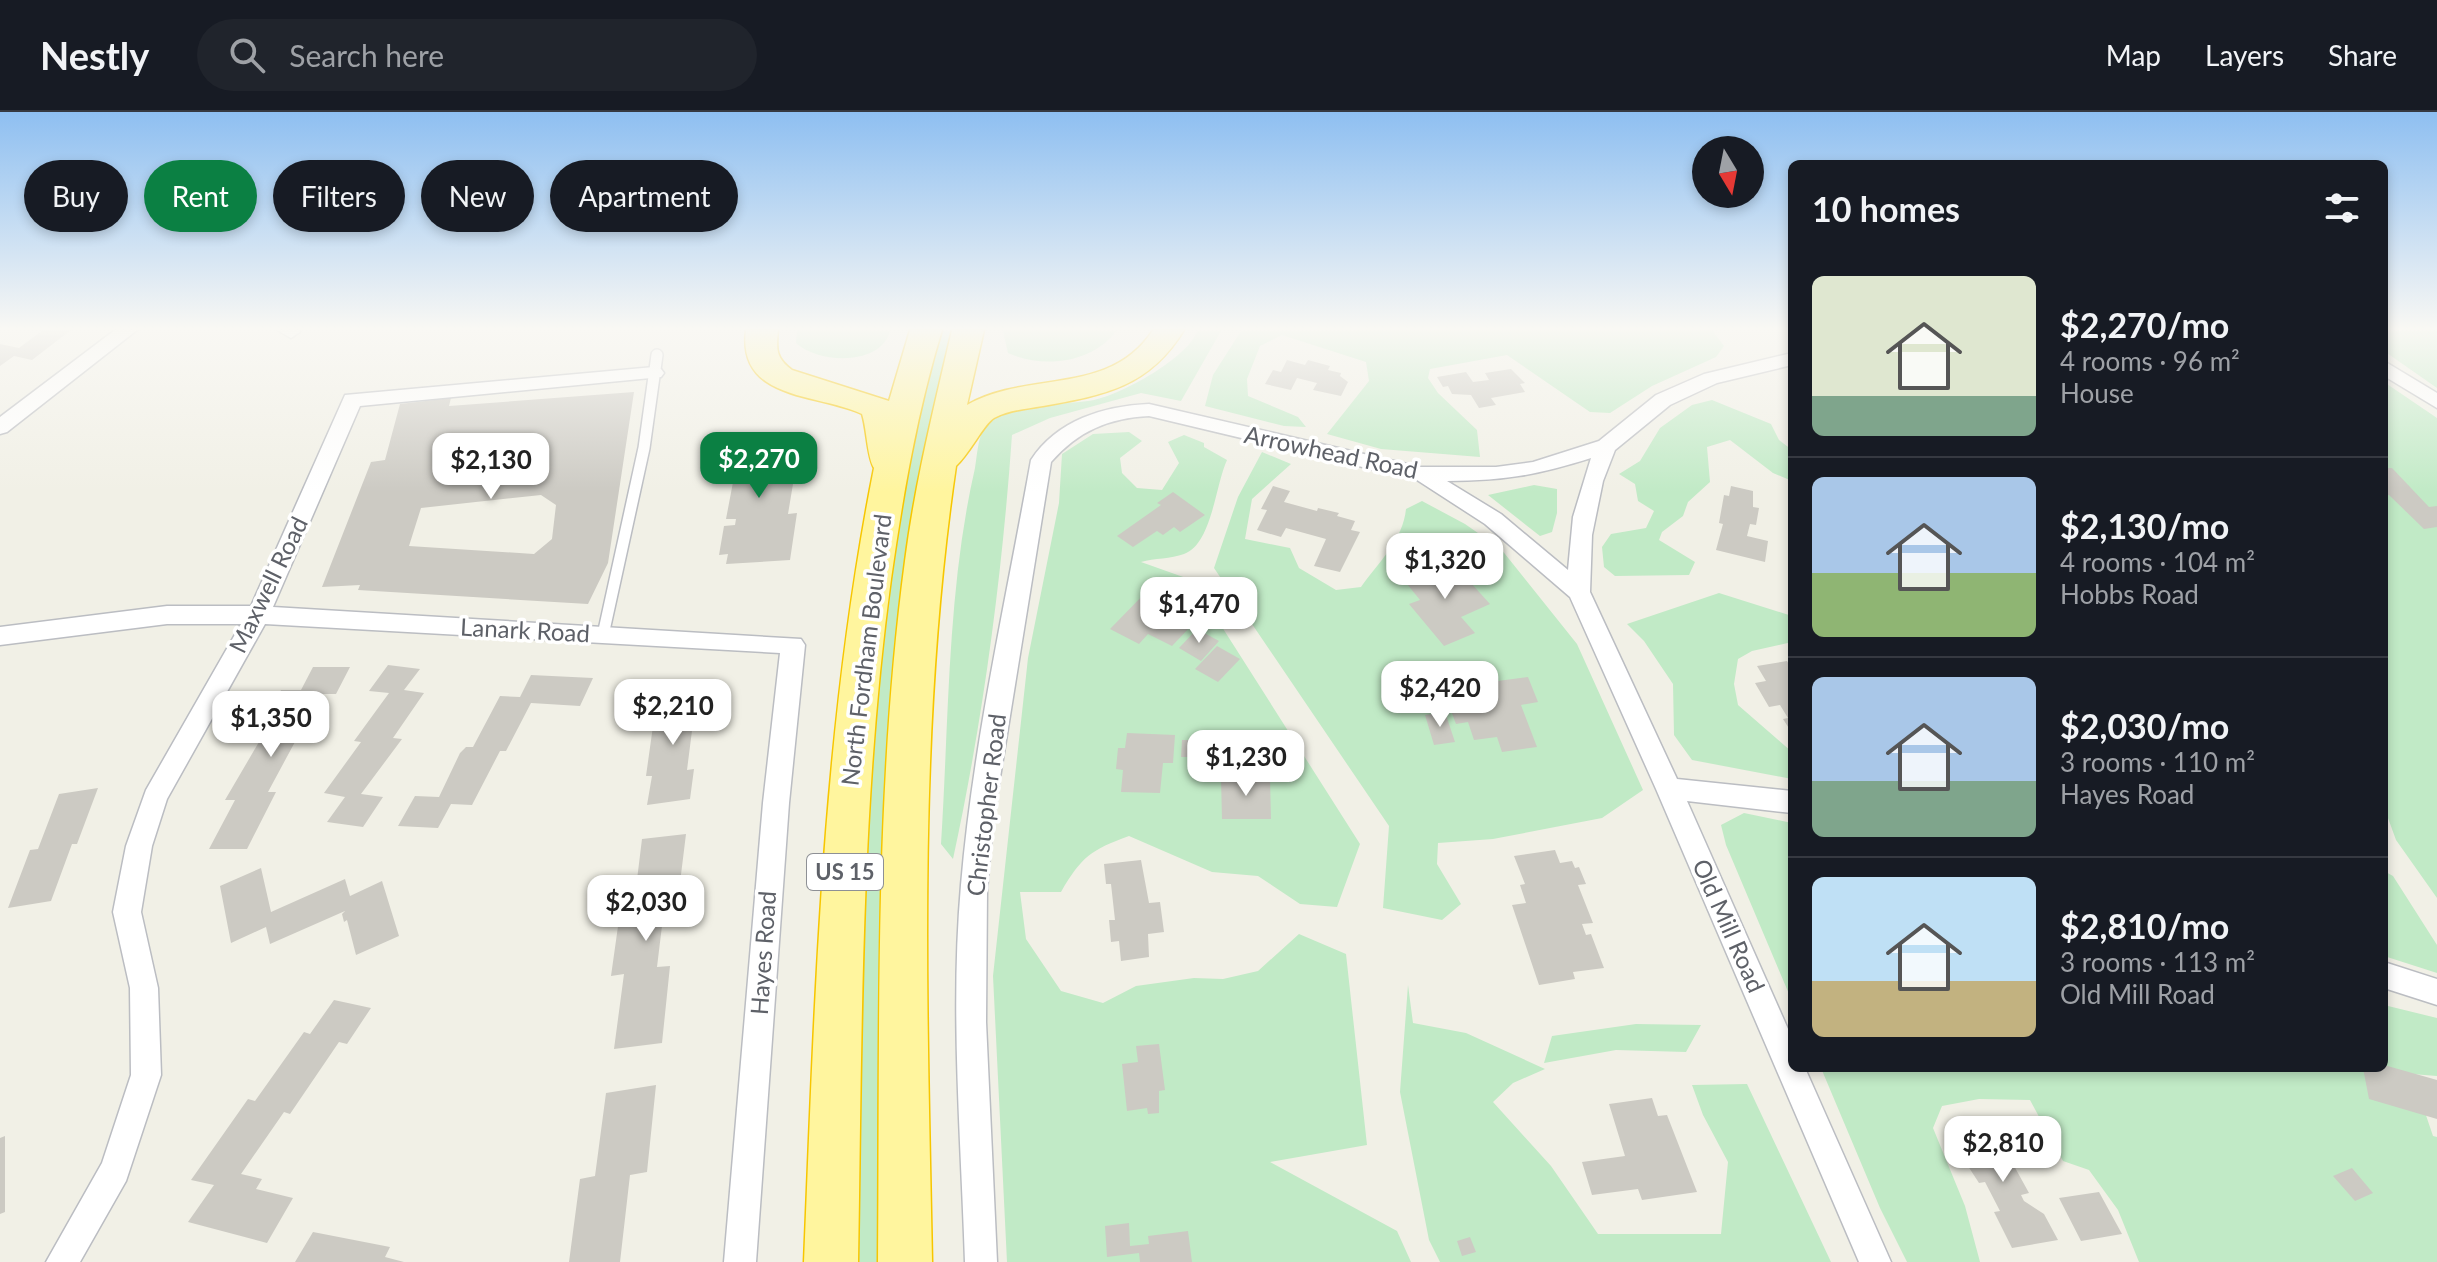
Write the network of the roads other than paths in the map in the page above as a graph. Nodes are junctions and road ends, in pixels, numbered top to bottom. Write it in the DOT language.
graph roads {
  1 [pos="57,384"];
  2 [pos="490,384"];
  3 [pos="653,384"];
  4 [pos="797,384"];
  5 [pos="913,384"];
  6 [pos="956,384"];
  7 [pos="1100,384"];
  8 [pos="1699,384"];
  9 [pos="2409,384"];
  10 [pos="2437,402"];
  11 [pos="1087,421"];
  12 [pos="0,427"];
  13 [pos="1606,446"];
  14 [pos="937,463"];
  15 [pos="1420,474"];
  16 [pos="887,485"];
  17 [pos="1579,592"];
  18 [pos="258,615"];
  19 [pos="603,635"];
  20 [pos="0,636"];
  21 [pos="793,645"];
  22 [pos="1669,789"];
  23 [pos="1788,802"];
  24 [pos="2388,976"];
  25 [pos="2437,992"];
  26 [pos="1788,1062"];
  27 [pos="1792,1072"];
  28 [pos="62,1262"];
  29 [pos="740,1262"];
  30 [pos="831,1262"];
  31 [pos="905,1262"];
  32 [pos="981,1262"];
  33 [pos="1875,1262"];
  1 -- 12 [label="street"];
  2 -- 18 [label="street, Maxwell Road"];
  3 -- 19 [label="lane"];
  4 -- 16 [label="highway"];
  5 -- 16 [label="highway, North Fordham Boulevard / US 15"];
  6 -- 14 [label="highway, North Fordham Boulevard / US 15"];
  7 -- 14 [label="highway"];
  8 -- 13 [label="street, Arrowhead Road"];
  9 -- 10 [label="street"];
  11 -- 15 [label="street, Arrowhead Road"];
  11 -- 32 [label="street, Christopher Road"];
  13 -- 15 [label="street, Arrowhead Road"];
  13 -- 17 [label="street, Old Mill Road"];
  14 -- 31 [label="highway, North Fordham Boulevard / US 15"];
  15 -- 17 [label="street, Old Mill Road"];
  16 -- 30 [label="highway, North Fordham Boulevard / US 15"];
  17 -- 22 [label="street, Old Mill Road"];
  18 -- 19 [label="street, Lanark Road"];
  18 -- 20 [label="street, Lanark Road"];
  18 -- 28 [label="street, Maxwell Road"];
  19 -- 21 [label="street, Lanark Road"];
  21 -- 29 [label="street, Hayes Road"];
  22 -- 23 [label="street"];
  22 -- 26 [label="street, Old Mill Road"];
  24 -- 25 [label="street"];
  27 -- 33 [label="street, Old Mill Road"];
}
